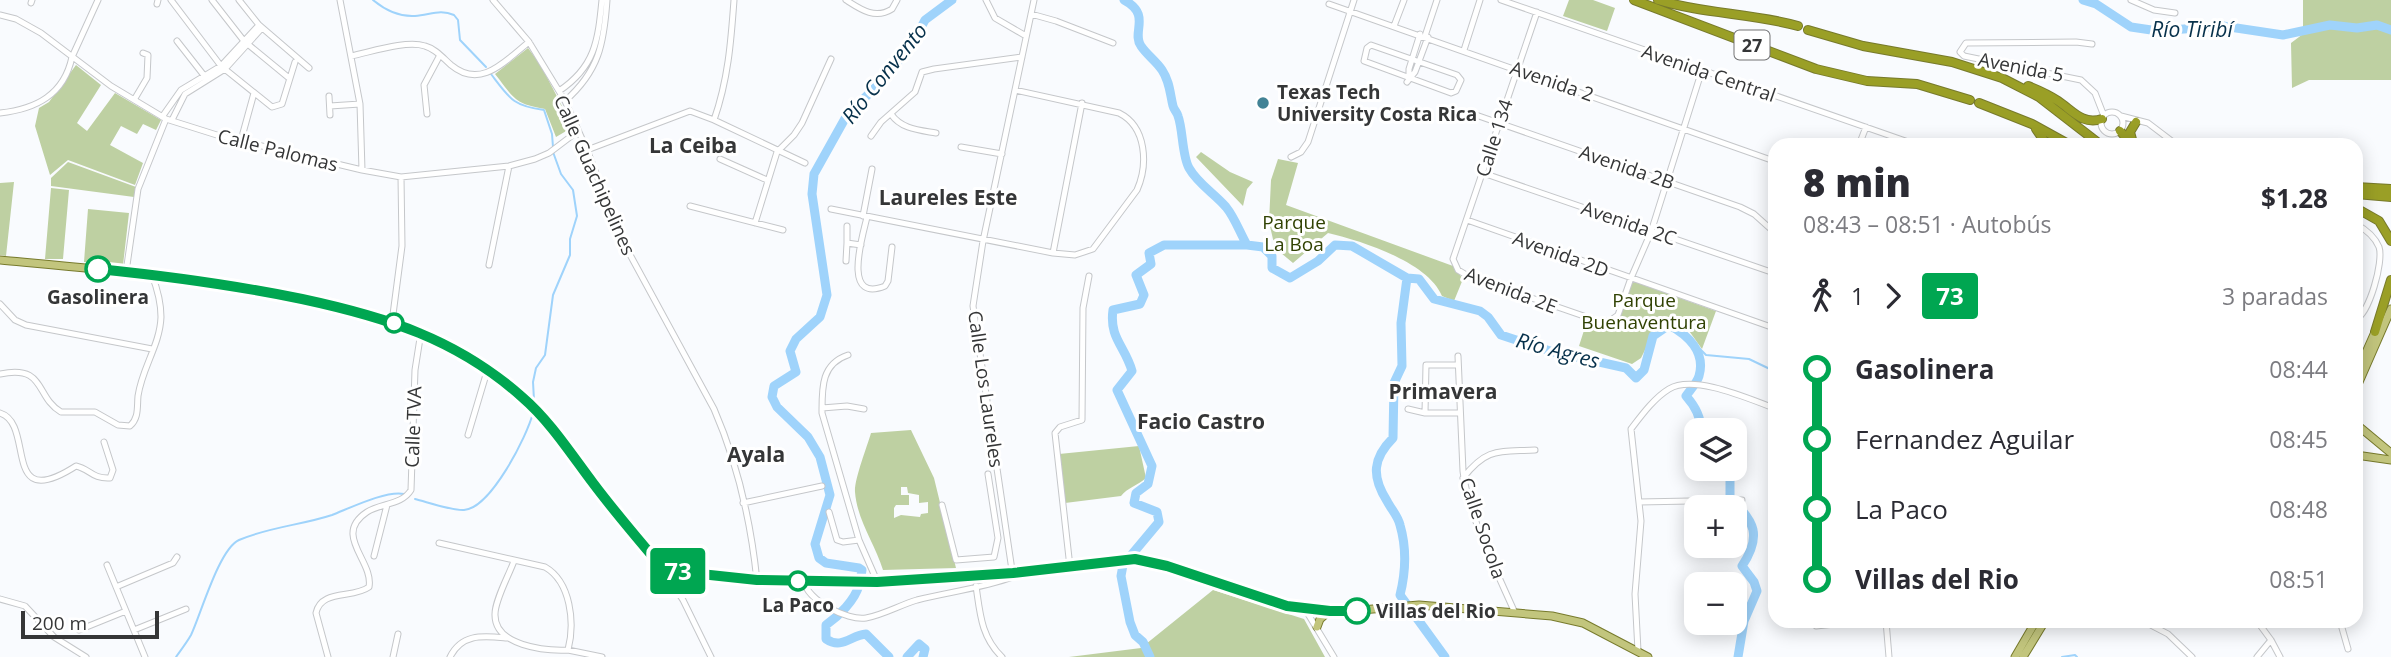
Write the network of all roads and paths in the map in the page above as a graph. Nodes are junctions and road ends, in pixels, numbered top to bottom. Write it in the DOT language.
graph roads {
  1 [pos="98,0"];
  2 [pos="171,0"];
  3 [pos="212,0"];
  4 [pos="239,0"];
  5 [pos="340,0"];
  6 [pos="493,0"];
  7 [pos="602,0"];
  8 [pos="607,0"];
  9 [pos="734,0"];
  10 [pos="846,0"];
  11 [pos="897,0"];
  12 [pos="986,0"];
  13 [pos="1034,0"];
  14 [pos="1354,0"];
  15 [pos="1404,0"];
  16 [pos="1437,0"];
  17 [pos="1480,0"];
  18 [pos="1501,0"];
  19 [pos="1634,0"];
  20 [pos="1658,0"];
  21 [pos="2131,0"];
  22 [pos="1329,4"];
  23 [pos="1350,11"];
  24 [pos="1536,12"];
  25 [pos="2175,13"];
  26 [pos="1031,14"];
  27 [pos="0,15"];
  28 [pos="1394,26"];
  29 [pos="1798,26"];
  30 [pos="261,27"];
  31 [pos="1808,30"];
  32 [pos="1026,36"];
  33 [pos="1424,36"];
  34 [pos="177,41"];
  35 [pos="529,42"];
  36 [pos="246,43"];
  37 [pos="1113,43"];
  38 [pos="2092,44"];
  39 [pos="1464,50"];
  40 [pos="143,53"];
  41 [pos="440,55"];
  42 [pos="351,56"];
  43 [pos="72,57"];
  44 [pos="1022,57"];
  45 [pos="831,59"];
  46 [pos="1412,59"];
  47 [pos="295,62"];
  48 [pos="1419,62"];
  49 [pos="223,67"];
  50 [pos="309,68"];
  51 [pos="1517,70"];
  52 [pos="1702,71"];
  53 [pos="289,78"];
  54 [pos="2002,78"];
  55 [pos="207,79"];
  56 [pos="1408,80"];
  57 [pos="1015,90"];
  58 [pos="559,91"];
  59 [pos="254,93"];
  60 [pos="329,96"];
  61 [pos="134,100"];
  62 [pos="565,101"];
  63 [pos="1082,103"];
  64 [pos="360,104"];
  65 [pos="330,106"];
  66 [pos="0,113"];
  67 [pos="427,114"];
  68 [pos="891,114"];
  69 [pos="1473,114"];
  70 [pos="330,115"];
  71 [pos="2120,116"];
  72 [pos="166,119"];
  73 [pos="714,120"];
  74 [pos="2103,121"];
  75 [pos="2138,121"];
  76 [pos="1499,123"];
  77 [pos="2032,124"];
  78 [pos="1683,127"];
  79 [pos="1866,127"];
  80 [pos="2118,130"];
  81 [pos="579,131"];
  82 [pos="243,133"];
  83 [pos="936,133"];
  84 [pos="872,136"];
  85 [pos="1862,138"];
  86 [pos="1897,138"];
  87 [pos="2042,138"];
  88 [pos="2057,138"];
  89 [pos="2096,138"];
  90 [pos="2102,138"];
  91 [pos="2107,138"];
  92 [pos="2125,138"];
  93 [pos="2134,138"];
  94 [pos="2168,138"];
  95 [pos="961,146"];
  96 [pos="587,150"];
  97 [pos="777,152"];
  98 [pos="1002,154"];
  99 [pos="1291,157"];
  100 [pos="720,159"];
  101 [pos="1768,159"];
  102 [pos="805,163"];
  103 [pos="509,166"];
  104 [pos="872,169"];
  105 [pos="362,170"];
  106 [pos="1483,173"];
  107 [pos="401,177"];
  108 [pos="767,180"];
  109 [pos="1666,181"];
  110 [pos="2363,187"];
  111 [pos="2391,189"];
  112 [pos="2363,195"];
  113 [pos="2391,197"];
  114 [pos="690,206"];
  115 [pos="831,209"];
  116 [pos="2363,212"];
  117 [pos="865,216"];
  118 [pos="1467,220"];
  119 [pos="755,223"];
  120 [pos="847,226"];
  121 [pos="1768,227"];
  122 [pos="2363,229"];
  123 [pos="783,230"];
  124 [pos="1651,232"];
  125 [pos="983,241"];
  126 [pos="2391,241"];
  127 [pos="847,243"];
  128 [pos="861,244"];
  129 [pos="892,247"];
  130 [pos="1053,253"];
  131 [pos="0,260"];
  132 [pos="846,261"];
  133 [pos="1454,263"];
  134 [pos="489,265"];
  135 [pos="1768,271"];
  136 [pos="126,272"];
  137 [pos="152,275"];
  138 [pos="1089,276"];
  139 [pos="1631,278"];
  140 [pos="2391,280"];
  141 [pos="2391,292"];
  142 [pos="0,304"];
  143 [pos="2391,309"];
  144 [pos="2363,311"];
  145 [pos="392,322"];
  146 [pos="1768,326"];
  147 [pos="421,332"];
  148 [pos="2375,332"];
  149 [pos="152,349"];
  150 [pos="848,355"];
  151 [pos="1458,356"];
  152 [pos="2363,359"];
  153 [pos="1458,365"];
  154 [pos="488,369"];
  155 [pos="2363,373"];
  156 [pos="0,374"];
  157 [pos="1768,406"];
  158 [pos="822,408"];
  159 [pos="864,409"];
  160 [pos="1408,409"];
  161 [pos="1425,412"];
  162 [pos="1460,412"];
  163 [pos="0,413"];
  164 [pos="2363,430"];
  165 [pos="468,435"];
  166 [pos="104,442"];
  167 [pos="1535,450"];
  168 [pos="2391,453"];
  169 [pos="2363,456"];
  170 [pos="2391,460"];
  171 [pos="988,474"];
  172 [pos="1463,478"];
  173 [pos="822,486"];
  174 [pos="1639,502"];
  175 [pos="1684,502"];
  176 [pos="743,503"];
  177 [pos="387,505"];
  178 [pos="942,505"];
  179 [pos="829,512"];
  180 [pos="859,540"];
  181 [pos="439,543"];
  182 [pos="1010,555"];
  183 [pos="374,556"];
  184 [pos="177,557"];
  185 [pos="994,557"];
  186 [pos="514,561"];
  187 [pos="107,565"];
  188 [pos="660,565"];
  189 [pos="1070,567"];
  190 [pos="682,572"];
  191 [pos="1013,573"];
  192 [pos="757,580"];
  193 [pos="804,581"];
  194 [pos="877,582"];
  195 [pos="976,586"];
  196 [pos="116,587"];
  197 [pos="678,591"];
  198 [pos="0,599"];
  199 [pos="1305,608"];
  200 [pos="186,609"];
  201 [pos="126,611"];
  202 [pos="1330,611"];
  203 [pos="1516,613"];
  204 [pos="1317,627"];
  205 [pos="1887,628"];
  206 [pos="2032,628"];
  207 [pos="2041,628"];
  208 [pos="2156,628"];
  209 [pos="2262,628"];
  210 [pos="2342,628"];
  211 [pos="79,630"];
  212 [pos="134,630"];
  213 [pos="398,634"];
  214 [pos="507,638"];
  215 [pos="2271,640"];
  216 [pos="2348,649"];
  217 [pos="568,650"];
  218 [pos="1638,651"];
  219 [pos="86,657"];
  220 [pos="145,657"];
  221 [pos="328,657"];
  222 [pos="393,657"];
  223 [pos="450,657"];
  224 [pos="602,657"];
  225 [pos="711,657"];
  226 [pos="1002,657"];
  227 [pos="1334,657"];
  228 [pos="1648,657"];
  229 [pos="1889,657"];
  230 [pos="2015,657"];
  231 [pos="2023,657"];
  232 [pos="2192,657"];
  233 [pos="2257,657"];
  234 [pos="2280,657"];
  1 -- 43 [label="street"];
  2 -- 49 [label="street"];
  3 -- 36 [label="street"];
  4 -- 30 [label="street"];
  5 -- 42 [label="street"];
  6 -- 35 [label="street, Calle Guachipelines"];
  7 -- 58 [label="street"];
  8 -- 62 [label="street"];
  9 -- 73 [label="street"];
  10 -- 11 [label="street"];
  12 -- 32 [label="street"];
  13 -- 26 [label="street, Calle Los Laureles"];
  14 -- 23 [label="street"];
  15 -- 28 [label="street"];
  16 -- 33 [label="street"];
  17 -- 39 [label="street"];
  18 -- 24 [label="street, Avenida Central"];
  19 -- 77 [label="highway, 27"];
  20 -- 29 [label="highway, 27"];
  21 -- 25 [label="street"];
  22 -- 23 [label="street, Avenida 2"];
  23 -- 28 [label="street, Avenida 2"];
  23 -- 99 [label="street"];
  24 -- 51 [label="street, Calle 134"];
  24 -- 52 [label="street, Avenida Central"];
  26 -- 32 [label="street, Calle Los Laureles"];
  26 -- 37 [label="street"];
  27 -- 43 [label="street, Calle Palomas"];
  28 -- 33 [label="street, Avenida 2"];
  30 -- 36 [label="street"];
  30 -- 50 [label="street"];
  31 -- 54 [label="highway"];
  32 -- 44 [label="street, Calle Los Laureles"];
  33 -- 39 [label="street, Avenida 2"];
  33 -- 46 [label="street"];
  33 -- 48 [label="street"];
  34 -- 55 [label="street"];
  35 -- 41 [label="street"];
  35 -- 58 [label="street, Calle Guachipelines"];
  36 -- 49 [label="street"];
  36 -- 53 [label="street"];
  38 -- 74 [label="street, Avenida 5"];
  39 -- 51 [label="street, Avenida 2"];
  40 -- 61 [label="street"];
  41 -- 42 [label="street"];
  41 -- 67 [label="street"];
  42 -- 64 [label="street"];
  43 -- 61 [label="street, Calle Palomas"];
  43 -- 66 [label="street"];
  44 -- 57 [label="street, Calle Los Laureles"];
  44 -- 68 [label="street"];
  45 -- 97 [label="street"];
  46 -- 48 [label="street"];
  46 -- 56 [label="street"];
  46 -- 56 [label="street"];
  47 -- 53 [label="street"];
  48 -- 56 [label="street"];
  48 -- 56 [label="street"];
  49 -- 55 [label="street"];
  49 -- 59 [label="street"];
  51 -- 76 [label="street, Calle 134"];
  51 -- 78 [label="street, Avenida 2"];
  52 -- 78 [label="street"];
  52 -- 79 [label="street, Avenida Central"];
  53 -- 59 [label="street"];
  54 -- 74 [label="highway"];
  54 -- 89 [label="highway"];
  55 -- 72 [label="street"];
  55 -- 72 [label="street"];
  57 -- 63 [label="street"];
  57 -- 98 [label="street, Calle Los Laureles"];
  58 -- 62 [label="street, Calle Guachipelines"];
  59 -- 82 [label="street"];
  60 -- 65 [label="street"];
  61 -- 72 [label="street, Calle Palomas"];
  62 -- 81 [label="street, Calle Guachipelines"];
  63 -- 130 [label="street"];
  63 -- 130 [label="street"];
  64 -- 65 [label="street"];
  64 -- 105 [label="street"];
  65 -- 70 [label="street"];
  68 -- 83 [label="street"];
  68 -- 84 [label="street"];
  69 -- 76 [label="street, Avenida 2B"];
  71 -- 74 [label="street"];
  71 -- 75 [label="street"];
  71 -- 80 [label="street"];
  72 -- 105 [label="street, Calle Palomas"];
  72 -- 136 [label="street"];
  73 -- 96 [label="street"];
  73 -- 97 [label="street"];
  74 -- 80 [label="street"];
  74 -- 90 [label="street"];
  75 -- 80 [label="street"];
  75 -- 93 [label="highway"];
  75 -- 94 [label="street"];
  76 -- 106 [label="street, Calle 134"];
  76 -- 109 [label="street, Avenida 2B"];
  77 -- 87 [label="highway"];
  77 -- 88 [label="highway, 27"];
  78 -- 101 [label="street, Avenida 2"];
  78 -- 109 [label="street"];
  79 -- 85 [label="street"];
  79 -- 86 [label="street, Avenida Central"];
  80 -- 91 [label="street"];
  80 -- 92 [label="highway"];
  81 -- 96 [label="street, Calle Guachipelines"];
  81 -- 103 [label="street, Calle Palomas"];
  95 -- 98 [label="street"];
  96 -- 176 [label="street, Calle Guachipelines"];
  97 -- 102 [label="street"];
  97 -- 108 [label="street"];
  98 -- 125 [label="street, Calle Los Laureles"];
  100 -- 108 [label="street"];
  103 -- 107 [label="street, Calle Palomas"];
  103 -- 134 [label="street"];
  104 -- 117 [label="street"];
  105 -- 107 [label="street, Calle Palomas"];
  106 -- 118 [label="street, Calle 134"];
  106 -- 124 [label="street, Avenida 2C"];
  107 -- 145 [label="street"];
  108 -- 119 [label="street"];
  109 -- 121 [label="street, Avenida 2B"];
  109 -- 124 [label="street"];
  110 -- 111 [label="highway"];
  112 -- 113 [label="highway"];
  114 -- 119 [label="street"];
  115 -- 117 [label="street"];
  116 -- 126 [label="highway"];
  117 -- 125 [label="street"];
  117 -- 128 [label="street"];
  118 -- 133 [label="street, Calle 134"];
  118 -- 139 [label="street, Avenida 2D"];
  119 -- 123 [label="street"];
  120 -- 127 [label="street"];
  122 -- 144 [label="street"];
  124 -- 135 [label="street, Avenida 2C"];
  124 -- 139 [label="street"];
  125 -- 130 [label="street"];
  125 -- 182 [label="street, Calle Los Laureles"];
  127 -- 128 [label="street"];
  127 -- 132 [label="street"];
  128 -- 129 [label="street"];
  131 -- 136 [label="main road"];
  133 -- 139 [label="street, Avenida 2E"];
  136 -- 137 [label="main road"];
  137 -- 145 [label="main road"];
  137 -- 149 [label="street"];
  138 -- 189 [label="street"];
  139 -- 146 [label="street, Avenida 2D"];
  140 -- 148 [label="highway"];
  141 -- 148 [label="highway"];
  142 -- 149 [label="street"];
  143 -- 155 [label="main road"];
  145 -- 147 [label="main road"];
  147 -- 154 [label="main road"];
  147 -- 177 [label="street, Calle TVA"];
  148 -- 152 [label="main road"];
  149 -- 156 [label="street"];
  150 -- 158 [label="street"];
  151 -- 153 [label="street, Calle Socola"];
  153 -- 161 [label="street"];
  153 -- 162 [label="street, Calle Socola"];
  154 -- 165 [label="street"];
  154 -- 188 [label="main road"];
  157 -- 174 [label="street"];
  158 -- 159 [label="street"];
  158 -- 180 [label="street"];
  160 -- 161 [label="street"];
  161 -- 162 [label="street"];
  162 -- 172 [label="street, Calle Socola"];
  163 -- 166 [label="street"];
  164 -- 168 [label="main road"];
  167 -- 172 [label="street"];
  169 -- 170 [label="main road"];
  171 -- 185 [label="street"];
  172 -- 203 [label="street, Calle Socola"];
  173 -- 176 [label="street"];
  174 -- 175 [label="street"];
  174 -- 218 [label="street"];
  176 -- 192 [label="street, Calle Guachipelines"];
  177 -- 183 [label="street"];
  177 -- 221 [label="street, Calle TVA"];
  178 -- 185 [label="street"];
  179 -- 180 [label="street"];
  180 -- 194 [label="street"];
  181 -- 186 [label="street"];
  182 -- 185 [label="street"];
  182 -- 191 [label="street, Calle Los Laureles"];
  184 -- 196 [label="street"];
  186 -- 214 [label="street"];
  186 -- 217 [label="street"];
  187 -- 196 [label="street"];
  188 -- 190 [label="main road"];
  188 -- 197 [label="street"];
  189 -- 191 [label="main road"];
  189 -- 199 [label="main road"];
  190 -- 192 [label="main road"];
  190 -- 197 [label="main road"];
  191 -- 194 [label="main road"];
  191 -- 195 [label="street"];
  192 -- 193 [label="main road"];
  193 -- 194 [label="main road"];
  193 -- 195 [label="street"];
  195 -- 226 [label="street"];
  196 -- 201 [label="street"];
  197 -- 225 [label="street"];
  198 -- 219 [label="street"];
  199 -- 202 [label="main road"];
  199 -- 204 [label="street"];
  200 -- 212 [label="street"];
  201 -- 211 [label="street"];
  201 -- 212 [label="street"];
  202 -- 203 [label="main road"];
  202 -- 204 [label="main road"];
  203 -- 218 [label="main road"];
  204 -- 227 [label="street"];
  205 -- 229 [label="street"];
  206 -- 230 [label="main road"];
  207 -- 231 [label="main road"];
  208 -- 232 [label="street"];
  209 -- 215 [label="street"];
  210 -- 216 [label="street"];
  212 -- 220 [label="street"];
  213 -- 222 [label="street"];
  214 -- 217 [label="street"];
  214 -- 223 [label="street"];
  215 -- 233 [label="street"];
  215 -- 234 [label="street"];
  217 -- 224 [label="street"];
  218 -- 228 [label="main road"];
}
